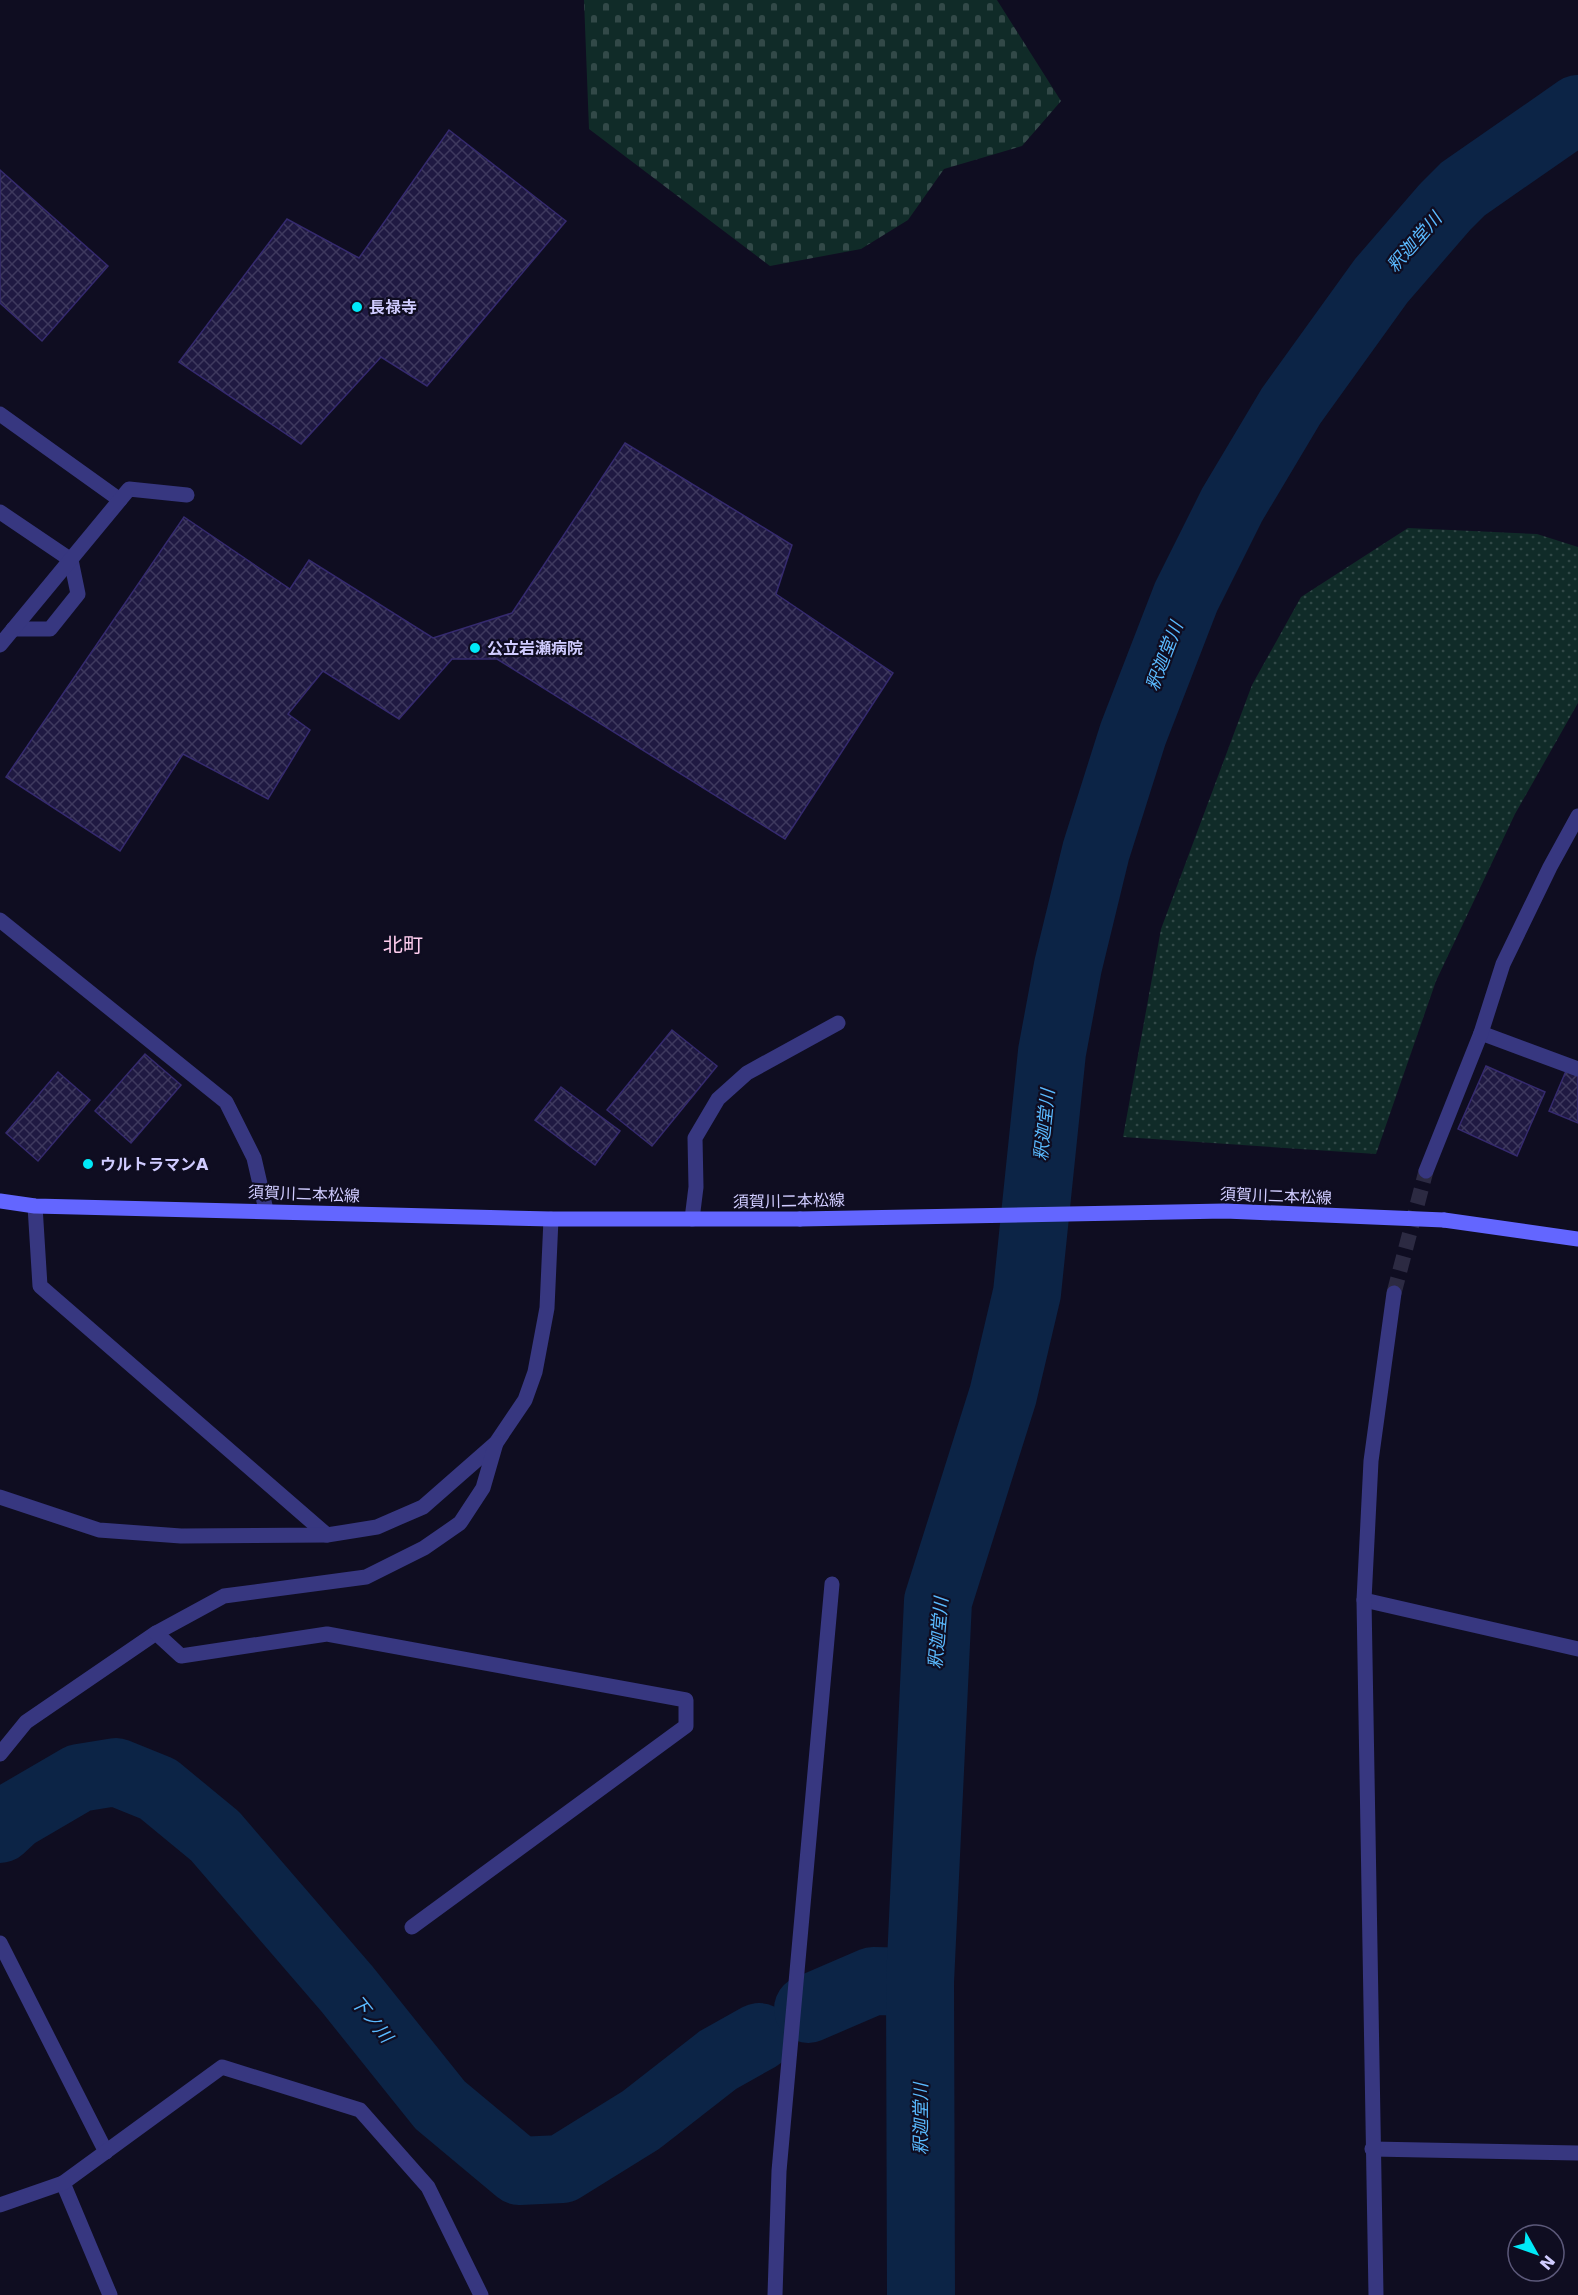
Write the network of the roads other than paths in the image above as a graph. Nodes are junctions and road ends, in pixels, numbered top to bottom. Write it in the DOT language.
graph roads {
  1 [pos="0,414"];
  2 [pos="187,495"];
  3 [pos="120,500"];
  4 [pos="0,512"];
  5 [pos="71,560"];
  6 [pos="13,629"];
  7 [pos="0,645"];
  8 [pos="1578,816"];
  9 [pos="0,920"];
  10 [pos="838,1023"];
  11 [pos="1481,1033"];
  12 [pos="1578,1069"];
  13 [pos="1426,1171"];
  14 [pos="0,1201"];
  15 [pos="35,1206"];
  16 [pos="266,1210"];
  17 [pos="551,1219"];
  18 [pos="692,1219"];
  19 [pos="1578,1239"];
  20 [pos="1394,1293"];
  21 [pos="496,1443"];
  22 [pos="0,1497"];
  23 [pos="327,1535"];
  24 [pos="832,1584"];
  25 [pos="1364,1600"];
  26 [pos="156,1633"];
  27 [pos="1578,1649"];
  28 [pos="0,1754"];
  29 [pos="412,1927"];
  30 [pos="0,1943"];
  31 [pos="1372,2149"];
  32 [pos="106,2152"];
  33 [pos="1578,2153"];
  34 [pos="63,2183"];
  35 [pos="0,2205"];
  36 [pos="110,2295"];
  37 [pos="481,2295"];
  38 [pos="775,2295"];
  39 [pos="1376,2295"];
  1 -- 3 [label="street"];
  2 -- 3 [label="street"];
  3 -- 5 [label="street"];
  4 -- 5 [label="street"];
  5 -- 6 [label="street"];
  5 -- 6 [label="street"];
  6 -- 7 [label="street"];
  8 -- 11 [label="street"];
  9 -- 16 [label="street"];
  10 -- 18 [label="street"];
  11 -- 12 [label="street"];
  11 -- 13 [label="street"];
  14 -- 15 [label="main road, 須賀川二本松線"];
  15 -- 16 [label="main road, 須賀川二本松線"];
  15 -- 23 [label="street"];
  16 -- 17 [label="main road, 須賀川二本松線"];
  17 -- 18 [label="main road, 須賀川二本松線"];
  17 -- 21 [label="street"];
  18 -- 19 [label="main road, 須賀川二本松線, bridge"];
  20 -- 25 [label="street"];
  21 -- 23 [label="street"];
  21 -- 26 [label="street"];
  22 -- 23 [label="street"];
  24 -- 38 [label="street"];
  25 -- 27 [label="street"];
  25 -- 31 [label="street"];
  26 -- 28 [label="street"];
  26 -- 29 [label="street"];
  30 -- 32 [label="street"];
  31 -- 33 [label="street"];
  31 -- 39 [label="street"];
  32 -- 34 [label="street"];
  32 -- 37 [label="street"];
  34 -- 35 [label="street"];
  34 -- 36 [label="street"];
}
